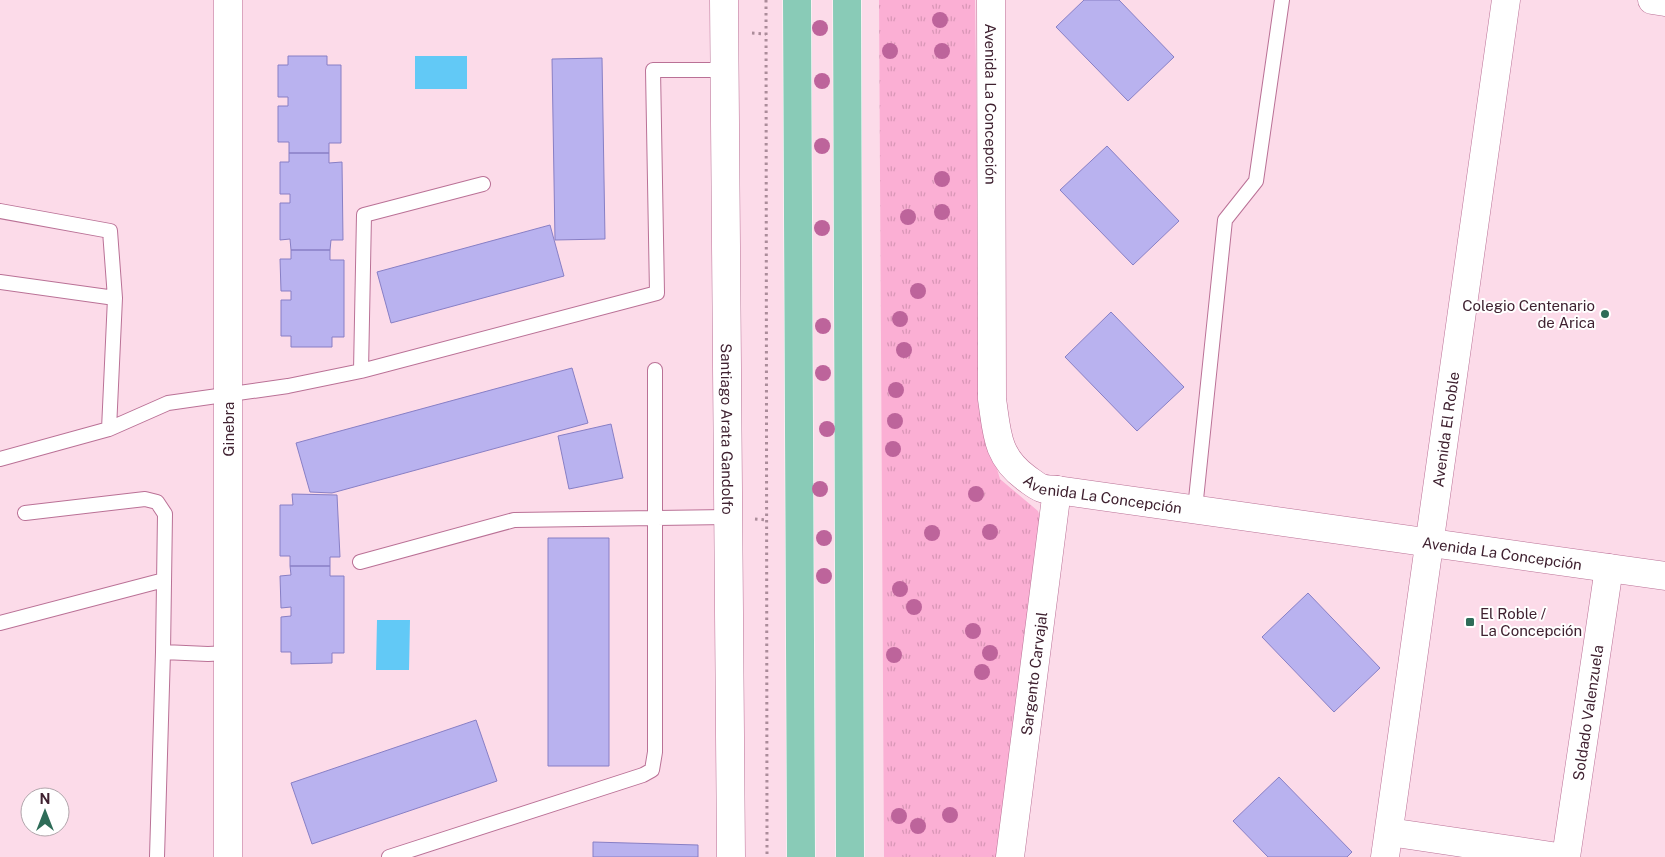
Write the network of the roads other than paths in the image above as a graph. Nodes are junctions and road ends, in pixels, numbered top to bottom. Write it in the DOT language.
graph roads {
  1 [pos="228,0"];
  2 [pos="724,0"];
  3 [pos="796,0"];
  4 [pos="847,0"];
  5 [pos="991,0"];
  6 [pos="1282,0"];
  7 [pos="1506,0"];
  8 [pos="1652,0"];
  9 [pos="1665,2"];
  10 [pos="725,70"];
  11 [pos="482,184"];
  12 [pos="0,211"];
  13 [pos="0,282"];
  14 [pos="115,298"];
  15 [pos="654,370"];
  16 [pos="361,371"];
  17 [pos="228,395"];
  18 [pos="109,429"];
  19 [pos="0,459"];
  20 [pos="1057,490"];
  21 [pos="1195,509"];
  22 [pos="25,513"];
  23 [pos="654,517"];
  24 [pos="728,517"];
  25 [pos="1429,543"];
  26 [pos="360,562"];
  27 [pos="1609,568"];
  28 [pos="1665,576"];
  29 [pos="164,580"];
  30 [pos="0,623"];
  31 [pos="163,652"];
  32 [pos="228,653"];
  33 [pos="1387,844"];
  34 [pos="157,857"];
  35 [pos="228,857"];
  36 [pos="389,857"];
  37 [pos="732,857"];
  38 [pos="801,857"];
  39 [pos="850,857"];
  40 [pos="1010,857"];
  41 [pos="1558,857"];
  42 [pos="1566,857"];
  1 -- 17 [label="street, Ginebra"];
  2 -- 10 [label="street, Santiago Arata Gandolfo"];
  3 -- 38 [label="main road"];
  4 -- 39 [label="main road"];
  5 -- 20 [label="street, Avenida La Concepción"];
  6 -- 21 [label="lane"];
  7 -- 25 [label="street, Avenida El Roble"];
  8 -- 9 [label="street"];
  10 -- 16 [label="lane"];
  10 -- 24 [label="street, Santiago Arata Gandolfo"];
  11 -- 16 [label="lane"];
  12 -- 14 [label="lane"];
  13 -- 14 [label="lane"];
  14 -- 18 [label="lane"];
  15 -- 23 [label="lane"];
  16 -- 17 [label="lane"];
  17 -- 18 [label="lane"];
  17 -- 32 [label="street, Ginebra"];
  18 -- 19 [label="lane"];
  20 -- 21 [label="street, Avenida La Concepción"];
  20 -- 40 [label="street, Sargento Carvajal"];
  21 -- 25 [label="street, Avenida La Concepción"];
  22 -- 29 [label="lane"];
  23 -- 24 [label="lane"];
  23 -- 26 [label="lane"];
  23 -- 36 [label="lane"];
  24 -- 37 [label="street, Santiago Arata Gandolfo"];
  25 -- 27 [label="street, Avenida La Concepción"];
  25 -- 33 [label="street, Avenida El Roble"];
  27 -- 28 [label="street, Avenida La Concepción"];
  27 -- 42 [label="street, Soldado Valenzuela"];
  29 -- 30 [label="lane"];
  29 -- 31 [label="lane"];
  31 -- 32 [label="lane"];
  31 -- 34 [label="lane"];
  32 -- 35 [label="street, Ginebra"];
  33 -- 41 [label="street"];
}
